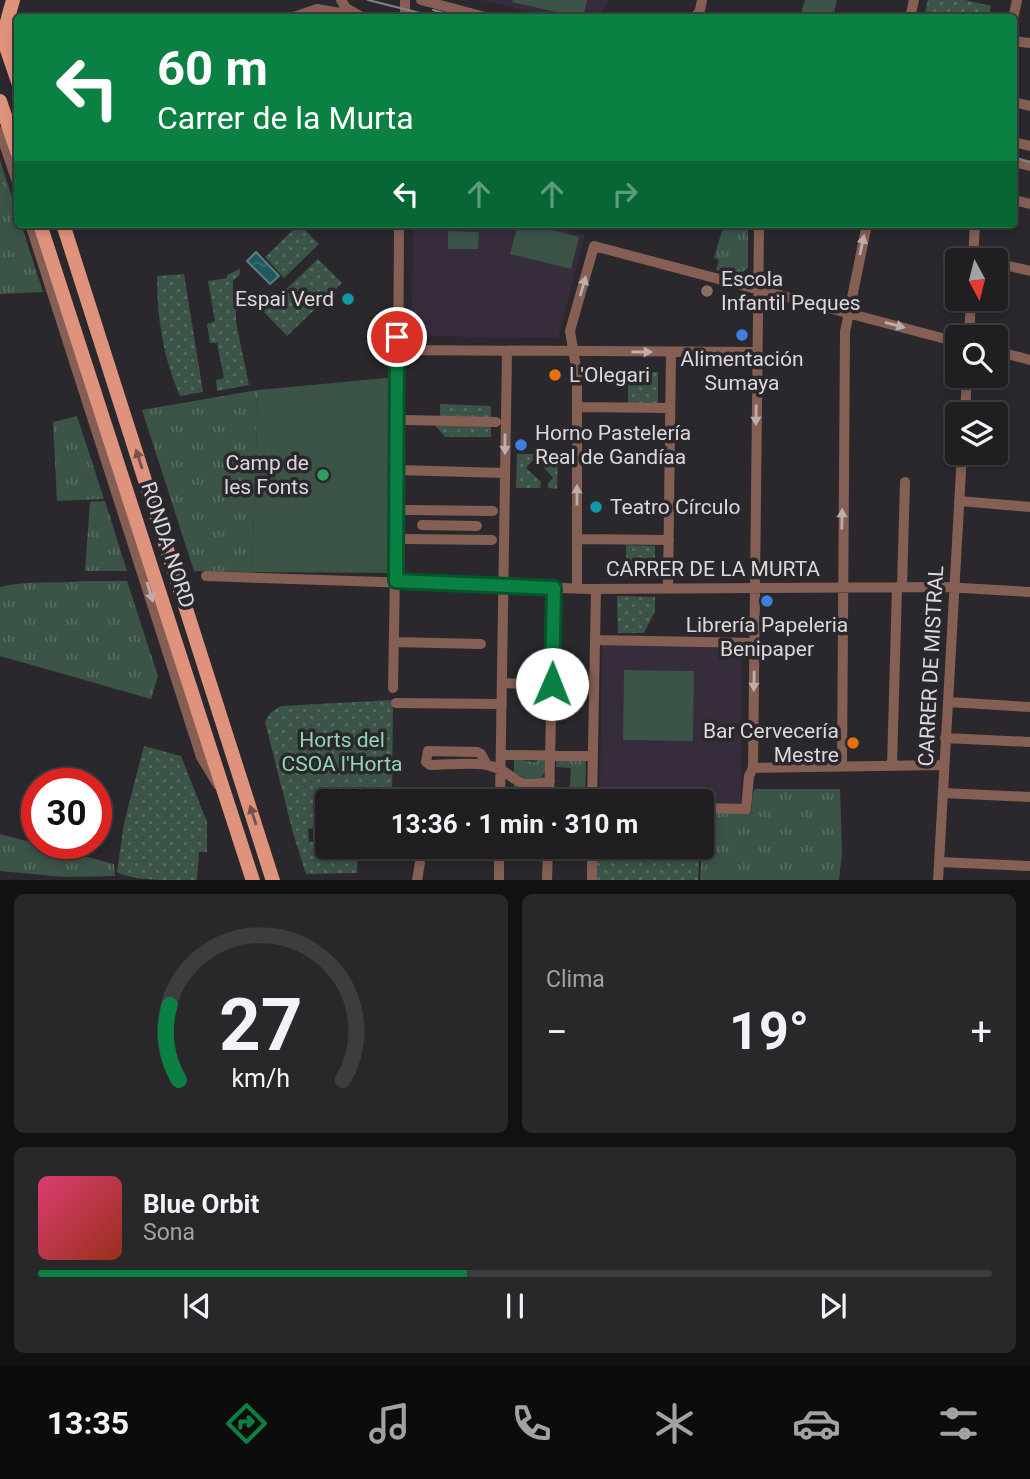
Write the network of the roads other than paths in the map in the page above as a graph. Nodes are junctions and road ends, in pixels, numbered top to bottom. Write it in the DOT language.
graph roads {
  1 [pos="13,0"];
  2 [pos="315,0"];
  3 [pos="341,0"];
  4 [pos="421,0"];
  5 [pos="296,14"];
  6 [pos="303,14"];
  7 [pos="348,14"];
  8 [pos="356,14"];
  9 [pos="474,14"];
  10 [pos="14,70"];
  11 [pos="0,101"];
  12 [pos="0,132"];
  13 [pos="14,142"];
  14 [pos="14,174"];
  15 [pos="31,228"];
  16 [pos="41,228"];
  17 [pos="64,228"];
  18 [pos="399,228"];
  19 [pos="759,228"];
  20 [pos="866,228"];
  21 [pos="975,228"];
  22 [pos="974,248"];
  23 [pos="1008,266"];
  24 [pos="1030,271"];
  25 [pos="758,290"];
  26 [pos="848,312"];
  27 [pos="945,339"];
  28 [pos="397,350"];
  29 [pos="506,351"];
  30 [pos="574,352"];
  31 [pos="671,352"];
  32 [pos="757,352"];
  33 [pos="1008,354"];
  34 [pos="1030,360"];
  35 [pos="577,407"];
  36 [pos="670,408"];
  37 [pos="405,420"];
  38 [pos="496,422"];
  39 [pos="961,465"];
  40 [pos="397,470"];
  41 [pos="505,473"];
  42 [pos="905,482"];
  43 [pos="959,502"];
  44 [pos="1030,507"];
  45 [pos="407,510"];
  46 [pos="422,510"];
  47 [pos="450,510"];
  48 [pos="477,511"];
  49 [pos="493,511"];
  50 [pos="422,525"];
  51 [pos="449,526"];
  52 [pos="477,526"];
  53 [pos="406,539"];
  54 [pos="577,539"];
  55 [pos="422,540"];
  56 [pos="449,540"];
  57 [pos="476,540"];
  58 [pos="492,540"];
  59 [pos="669,540"];
  60 [pos="206,576"];
  61 [pos="396,581"];
  62 [pos="503,586"];
  63 [pos="900,587"];
  64 [pos="955,587"];
  65 [pos="554,588"];
  66 [pos="577,588"];
  67 [pos="668,588"];
  68 [pos="755,588"];
  69 [pos="842,588"];
  70 [pos="596,589"];
  71 [pos="1030,592"];
  72 [pos="595,640"];
  73 [pos="394,642"];
  74 [pos="755,643"];
  75 [pos="481,644"];
  76 [pos="502,683"];
  77 [pos="552,684"];
  78 [pos="594,686"];
  79 [pos="393,688"];
  80 [pos="948,702"];
  81 [pos="396,703"];
  82 [pos="502,704"];
  83 [pos="1030,707"];
  84 [pos="945,738"];
  85 [pos="1030,743"];
  86 [pos="501,755"];
  87 [pos="551,755"];
  88 [pos="593,756"];
  89 [pos="487,765"];
  90 [pos="944,765"];
  91 [pos="892,766"];
  92 [pos="842,767"];
  93 [pos="753,768"];
  94 [pos="501,771"];
  95 [pos="550,780"];
  96 [pos="500,789"];
  97 [pos="550,789"];
  98 [pos="592,789"];
  99 [pos="943,793"];
  100 [pos="1030,797"];
  101 [pos="230,804"];
  102 [pos="714,808"];
  103 [pos="499,859"];
  104 [pos="548,859"];
  105 [pos="592,859"];
  106 [pos="420,862"];
  107 [pos="939,862"];
  108 [pos="1030,866"];
  109 [pos="253,880"];
  110 [pos="274,880"];
  111 [pos="418,880"];
  112 [pos="499,880"];
  113 [pos="547,880"];
  114 [pos="592,880"];
  115 [pos="938,880"];
  1 -- 10 [label="main road"];
  2 -- 5 [label="street"];
  3 -- 8 [label="street"];
  4 -- 9 [label="street"];
  6 -- 7 [label="street"];
  11 -- 13 [label="main road"];
  12 -- 14 [label="street"];
  15 -- 101 [label="street, one-way"];
  16 -- 101 [label="main road, RONDA NORD"];
  110 -- 17 [label="main road, RONDA NORD, one-way"];
  18 -- 28 [label="street"];
  19 -- 25 [label="street"];
  26 -- 20 [label="street, one-way"];
  21 -- 22 [label="street"];
  23 -- 24 [label="street"];
  25 -- 26 [label="street"];
  30 -- 25 [label="street, one-way"];
  25 -- 32 [label="street"];
  26 -- 27 [label="street, one-way"];
  69 -- 26 [label="street, one-way"];
  28 -- 29 [label="street"];
  28 -- 40 [label="street"];
  29 -- 30 [label="street"];
  29 -- 41 [label="street, one-way"];
  30 -- 31 [label="street, one-way"];
  30 -- 35 [label="street"];
  31 -- 32 [label="street"];
  31 -- 36 [label="street"];
  32 -- 68 [label="street, one-way"];
  33 -- 34 [label="street"];
  35 -- 36 [label="street"];
  54 -- 35 [label="street, one-way"];
  36 -- 59 [label="street"];
  37 -- 38 [label="street"];
  39 -- 43 [label="street, CARRER DE MISTRAL"];
  40 -- 41 [label="street"];
  40 -- 61 [label="street"];
  41 -- 62 [label="street"];
  42 -- 63 [label="street"];
  43 -- 44 [label="street"];
  43 -- 64 [label="street, CARRER DE MISTRAL"];
  45 -- 46 [label="street"];
  46 -- 47 [label="street"];
  46 -- 50 [label="street"];
  47 -- 48 [label="street"];
  47 -- 51 [label="street"];
  48 -- 49 [label="street"];
  48 -- 52 [label="street"];
  50 -- 51 [label="street"];
  50 -- 55 [label="street"];
  51 -- 52 [label="street"];
  51 -- 56 [label="street"];
  52 -- 57 [label="street"];
  53 -- 55 [label="street"];
  54 -- 59 [label="street"];
  54 -- 66 [label="street"];
  55 -- 56 [label="street"];
  56 -- 57 [label="street"];
  57 -- 58 [label="street"];
  59 -- 67 [label="street"];
  60 -- 61 [label="street, CARRER DE LA MURTA"];
  61 -- 62 [label="street, CARRER DE LA MURTA"];
  61 -- 73 [label="street"];
  62 -- 65 [label="street, CARRER DE LA MURTA"];
  62 -- 76 [label="street"];
  63 -- 64 [label="street, CARRER DE LA MURTA"];
  63 -- 69 [label="street, CARRER DE LA MURTA"];
  63 -- 91 [label="street"];
  64 -- 71 [label="street, CARRER DE LA MURTA"];
  64 -- 80 [label="street, CARRER DE MISTRAL"];
  65 -- 66 [label="street, CARRER DE LA MURTA"];
  65 -- 77 [label="street"];
  66 -- 70 [label="street, CARRER DE LA MURTA"];
  67 -- 68 [label="street, CARRER DE LA MURTA"];
  67 -- 70 [label="street, CARRER DE LA MURTA"];
  68 -- 69 [label="street, CARRER DE LA MURTA"];
  68 -- 74 [label="street"];
  69 -- 92 [label="street"];
  70 -- 72 [label="street"];
  72 -- 74 [label="street"];
  72 -- 78 [label="street"];
  73 -- 75 [label="street"];
  73 -- 79 [label="street"];
  74 -- 93 [label="street, one-way"];
  76 -- 77 [label="street"];
  76 -- 82 [label="street"];
  77 -- 78 [label="street"];
  77 -- 87 [label="street"];
  78 -- 88 [label="street"];
  80 -- 83 [label="street"];
  80 -- 84 [label="street, CARRER DE MISTRAL"];
  81 -- 82 [label="street"];
  82 -- 86 [label="street"];
  84 -- 85 [label="street"];
  84 -- 90 [label="street, CARRER DE MISTRAL"];
  86 -- 87 [label="street"];
  86 -- 94 [label="street"];
  87 -- 88 [label="street"];
  87 -- 95 [label="street"];
  88 -- 98 [label="street"];
  89 -- 89 [label="street"];
  89 -- 94 [label="street"];
  90 -- 91 [label="street"];
  90 -- 99 [label="street, CARRER DE MISTRAL"];
  91 -- 92 [label="street"];
  92 -- 93 [label="street"];
  93 -- 102 [label="street"];
  94 -- 95 [label="street"];
  94 -- 96 [label="street"];
  95 -- 97 [label="street"];
  99 -- 100 [label="street"];
  99 -- 107 [label="street, CARRER DE MISTRAL"];
  101 -- 109 [label="main road, RONDA NORD"];
  103 -- 112 [label="street"];
  104 -- 113 [label="street"];
  105 -- 114 [label="street"];
  106 -- 111 [label="street"];
  107 -- 108 [label="street"];
  107 -- 115 [label="street, CARRER DE MISTRAL"];
}
